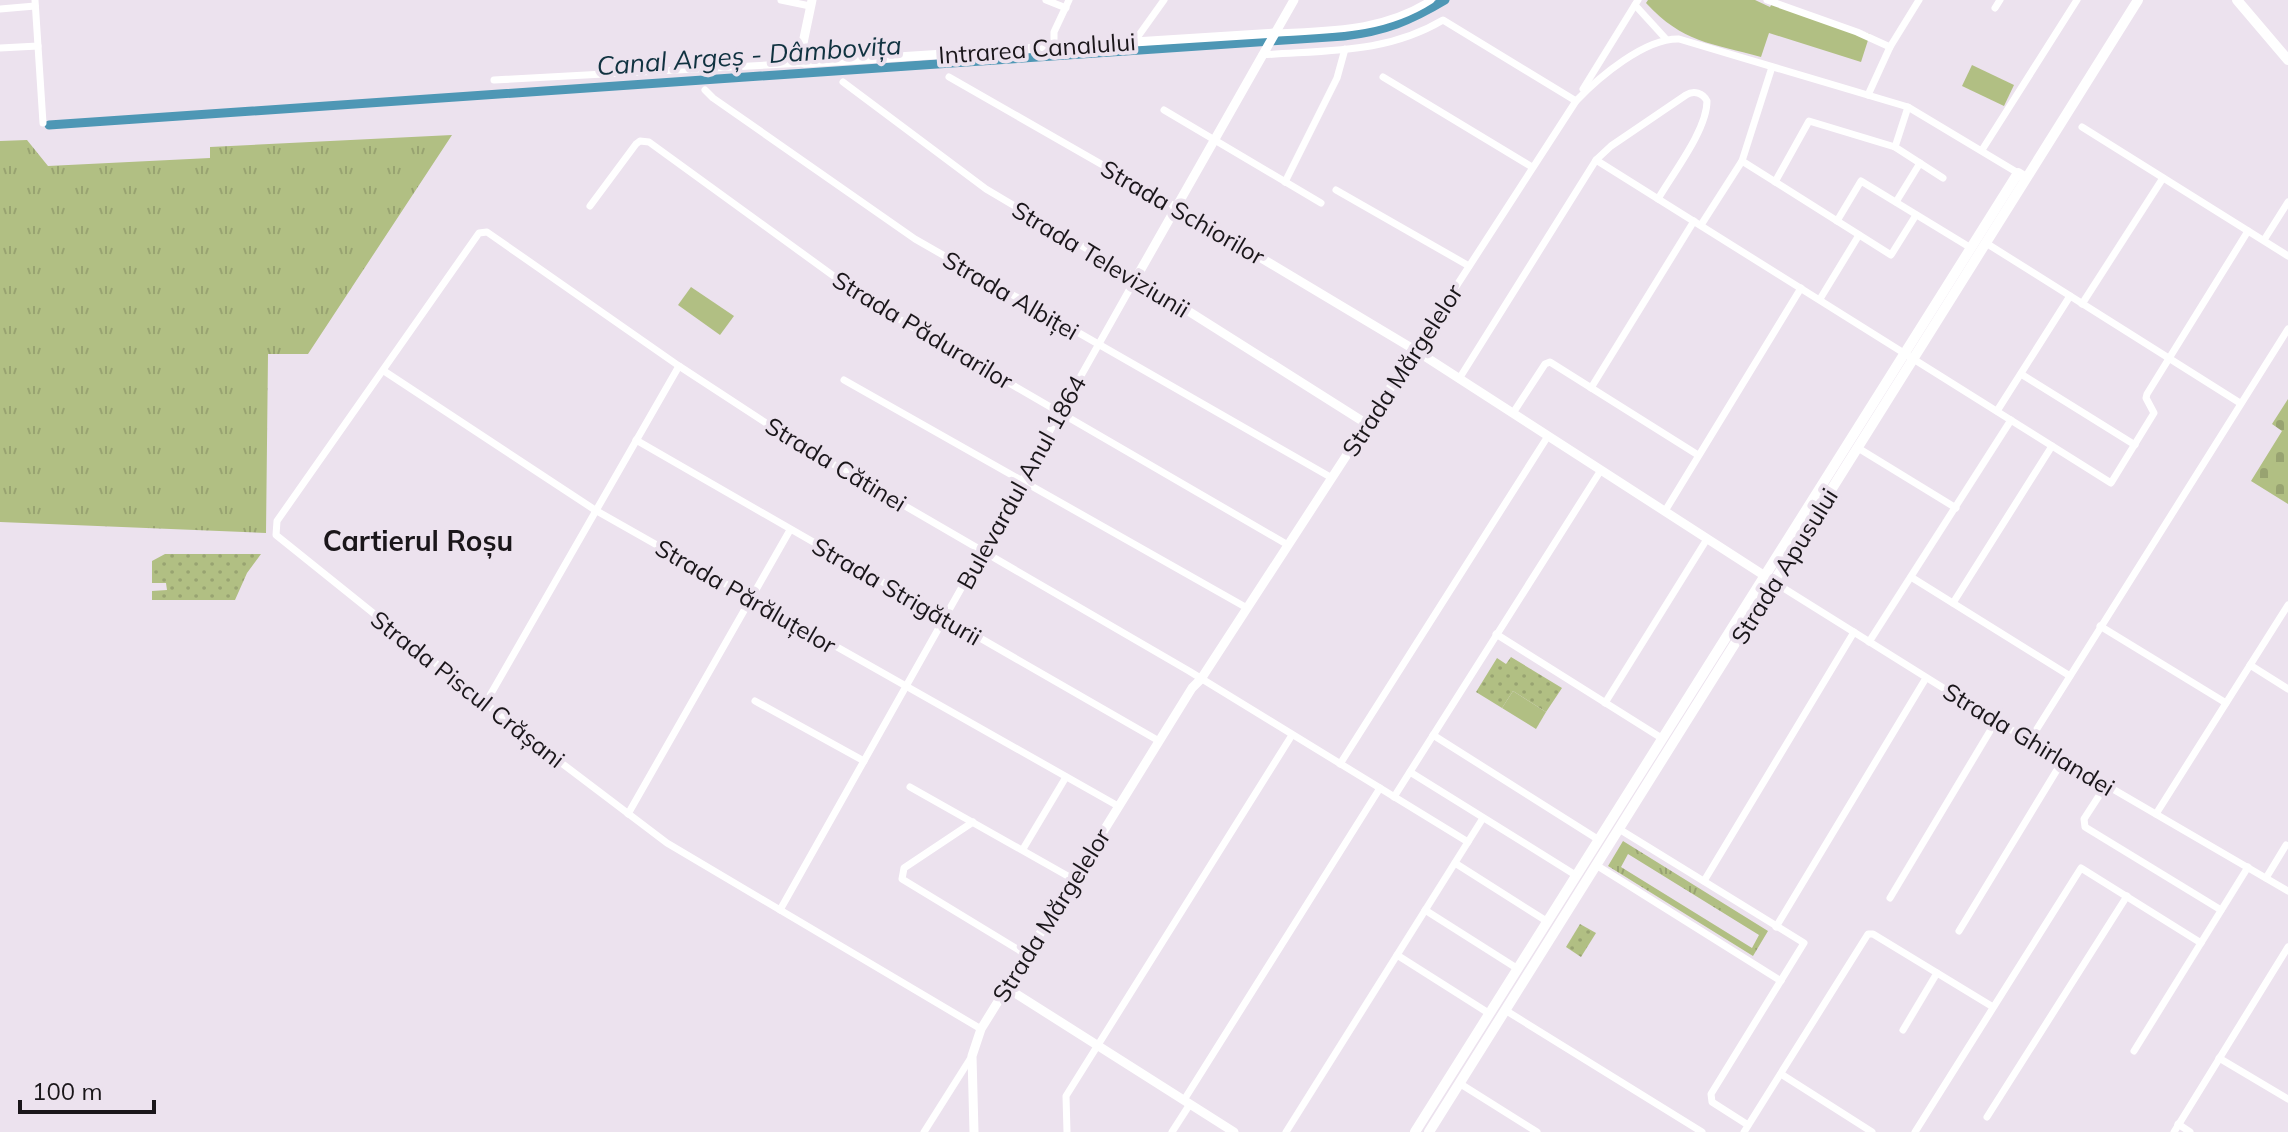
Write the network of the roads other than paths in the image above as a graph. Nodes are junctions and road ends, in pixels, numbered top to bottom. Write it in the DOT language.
graph roads {
  1 [pos="781,0"];
  2 [pos="1046,0"];
  3 [pos="1164,0"];
  4 [pos="1294,0"];
  5 [pos="1431,0"];
  6 [pos="1767,0"];
  7 [pos="1919,0"];
  8 [pos="2000,0"];
  9 [pos="2077,0"];
  10 [pos="2138,0"];
  11 [pos="2237,0"];
  12 [pos="1636,2"];
  13 [pos="35,3"];
  14 [pos="811,3"];
  15 [pos="1068,4"];
  16 [pos="1995,8"];
  17 [pos="0,9"];
  18 [pos="1275,33"];
  19 [pos="1666,39"];
  20 [pos="1134,42"];
  21 [pos="38,46"];
  22 [pos="1054,47"];
  23 [pos="1890,47"];
  24 [pos="0,48"];
  25 [pos="1345,49"];
  26 [pos="1262,55"];
  27 [pos="2288,60"];
  28 [pos="804,63"];
  29 [pos="1772,67"];
  30 [pos="949,77"];
  31 [pos="1383,77"];
  32 [pos="494,80"];
  33 [pos="843,82"];
  34 [pos="705,90"];
  35 [pos="1868,95"];
  36 [pos="1576,101"];
  37 [pos="1908,107"];
  38 [pos="1164,110"];
  39 [pos="43,123"];
  40 [pos="2082,127"];
  41 [pos="1214,139"];
  42 [pos="1895,147"];
  43 [pos="1982,150"];
  44 [pos="1596,160"];
  45 [pos="1742,161"];
  46 [pos="1920,163"];
  47 [pos="1532,167"];
  48 [pos="2022,175"];
  49 [pos="1943,178"];
  50 [pos="2163,178"];
  51 [pos="1285,182"];
  52 [pos="1775,182"];
  53 [pos="1336,190"];
  54 [pos="1658,199"];
  55 [pos="1896,202"];
  56 [pos="2288,202"];
  57 [pos="1321,203"];
  58 [pos="590,206"];
  59 [pos="1176,207"];
  60 [pos="1916,215"];
  61 [pos="1837,221"];
  62 [pos="1698,223"];
  63 [pos="483,231"];
  64 [pos="2248,231"];
  65 [pos="1859,235"];
  66 [pos="2264,240"];
  67 [pos="1986,243"];
  68 [pos="1971,248"];
  69 [pos="2288,256"];
  70 [pos="1469,266"];
  71 [pos="1136,278"];
  72 [pos="1801,288"];
  73 [pos="2070,296"];
  74 [pos="1820,299"];
  75 [pos="2082,304"];
  76 [pos="2288,329"];
  77 [pos="1098,345"];
  78 [pos="1415,350"];
  79 [pos="1910,356"];
  80 [pos="2169,358"];
  81 [pos="679,366"];
  82 [pos="384,371"];
  83 [pos="2021,374"];
  84 [pos="1459,379"];
  85 [pos="844,380"];
  86 [pos="1591,388"];
  87 [pos="2240,403"];
  88 [pos="1997,411"];
  89 [pos="1060,412"];
  90 [pos="1513,413"];
  91 [pos="2011,420"];
  92 [pos="1367,424"];
  93 [pos="1548,436"];
  94 [pos="636,440"];
  95 [pos="2135,445"];
  96 [pos="2052,446"];
  97 [pos="1858,448"];
  98 [pos="1698,455"];
  99 [pos="1601,470"];
  100 [pos="1332,478"];
  101 [pos="1021,481"];
  102 [pos="1956,508"];
  103 [pos="595,510"];
  104 [pos="1665,511"];
  105 [pos="790,530"];
  106 [pos="1707,539"];
  107 [pos="1288,545"];
  108 [pos="983,549"];
  109 [pos="1911,577"];
  110 [pos="1770,579"];
  111 [pos="751,598"];
  112 [pos="1953,603"];
  113 [pos="2288,607"];
  114 [pos="1247,608"];
  115 [pos="945,617"];
  116 [pos="2100,626"];
  117 [pos="1854,632"];
  118 [pos="1496,634"];
  119 [pos="1869,642"];
  120 [pos="2250,665"];
  121 [pos="2070,676"];
  122 [pos="1926,678"];
  123 [pos="1201,679"];
  124 [pos="906,686"];
  125 [pos="2288,689"];
  126 [pos="755,701"];
  127 [pos="1605,703"];
  128 [pos="2226,703"];
  129 [pos="485,704"];
  130 [pos="1996,721"];
  131 [pos="1292,735"];
  132 [pos="1433,735"];
  133 [pos="2030,740"];
  134 [pos="1159,741"];
  135 [pos="1667,742"];
  136 [pos="2063,760"];
  137 [pos="864,761"];
  138 [pos="1340,764"];
  139 [pos="1410,772"];
  140 [pos="1066,777"];
  141 [pos="2106,785"];
  142 [pos="910,787"];
  143 [pos="1380,788"];
  144 [pos="1394,797"];
  145 [pos="1118,806"];
  146 [pos="628,814"];
  147 [pos="2156,814"];
  148 [pos="1483,818"];
  149 [pos="973,822"];
  150 [pos="1614,826"];
  151 [pos="1468,842"];
  152 [pos="1604,842"];
  153 [pos="2286,845"];
  154 [pos="1023,849"];
  155 [pos="1455,863"];
  156 [pos="1596,865"];
  157 [pos="2248,867"];
  158 [pos="1577,876"];
  159 [pos="2266,878"];
  160 [pos="1073,879"];
  161 [pos="1704,881"];
  162 [pos="2288,891"];
  163 [pos="2127,896"];
  164 [pos="1890,898"];
  165 [pos="780,910"];
  166 [pos="1425,910"];
  167 [pos="2221,910"];
  168 [pos="1548,922"];
  169 [pos="1776,927"];
  170 [pos="1959,931"];
  171 [pos="2201,943"];
  172 [pos="2288,947"];
  173 [pos="1027,955"];
  174 [pos="1397,955"];
  175 [pos="1523,972"];
  176 [pos="1937,973"];
  177 [pos="1781,981"];
  178 [pos="1007,988"];
  179 [pos="1993,1007"];
  180 [pos="1498,1014"];
  181 [pos="981,1029"];
  182 [pos="1903,1030"];
  183 [pos="1097,1045"];
  184 [pos="2134,1051"];
  185 [pos="972,1056"];
  186 [pos="2219,1058"];
  187 [pos="1781,1074"];
  188 [pos="1459,1083"];
  189 [pos="2288,1099"];
  190 [pos="1187,1102"];
  191 [pos="1987,1117"];
  192 [pos="2176,1128"];
  193 [pos="1746,1129"];
  194 [pos="924,1132"];
  195 [pos="974,1132"];
  196 [pos="1067,1132"];
  197 [pos="1172,1132"];
  198 [pos="1234,1132"];
  199 [pos="1286,1132"];
  200 [pos="1415,1132"];
  201 [pos="1429,1132"];
  202 [pos="1537,1132"];
  203 [pos="1702,1132"];
  204 [pos="1872,1132"];
  205 [pos="1915,1132"];
  206 [pos="2190,1132"];
  1 -- 14 [label="street"];
  2 -- 15 [label="street"];
  3 -- 20 [label="street"];
  4 -- 18 [label="street, Bulevardul Anul 1864"];
  5 -- 18 [label="street, Intrarea Canalului"];
  6 -- 23 [label="street"];
  7 -- 23 [label="street"];
  8 -- 16 [label="street"];
  9 -- 43 [label="street"];
  10 -- 48 [label="main road, Strada Apusului"];
  11 -- 27 [label="main road"];
  12 -- 19 [label="street"];
  12 -- 36 [label="street"];
  13 -- 17 [label="street"];
  13 -- 21 [label="street"];
  14 -- 28 [label="street"];
  15 -- 22 [label="street"];
  18 -- 20 [label="street, Intrarea Canalului"];
  18 -- 26 [label="street, Bulevardul Anul 1864"];
  19 -- 29 [label="street"];
  19 -- 36 [label="street, Strada Mărgelelor"];
  20 -- 22 [label="street, Intrarea Canalului"];
  21 -- 24 [label="street"];
  21 -- 39 [label="street"];
  22 -- 28 [label="street, Intrarea Canalului"];
  23 -- 35 [label="street"];
  25 -- 26 [label="street"];
  25 -- 36 [label="street"];
  25 -- 51 [label="street"];
  26 -- 41 [label="street, Bulevardul Anul 1864"];
  28 -- 32 [label="street, Intrarea Canalului"];
  29 -- 35 [label="street"];
  29 -- 45 [label="street"];
  30 -- 59 [label="street, Strada Schiorilor"];
  31 -- 47 [label="street"];
  33 -- 71 [label="street, Strada Televiziunii"];
  34 -- 77 [label="street, Strada Albiței"];
  35 -- 37 [label="street"];
  36 -- 47 [label="street, Strada Mărgelelor"];
  37 -- 42 [label="street"];
  37 -- 43 [label="street"];
  38 -- 41 [label="street"];
  40 -- 50 [label="street"];
  41 -- 51 [label="street"];
  41 -- 59 [label="street, Bulevardul Anul 1864"];
  42 -- 46 [label="street"];
  42 -- 52 [label="street"];
  43 -- 48 [label="street"];
  44 -- 54 [label="street"];
  44 -- 54 [label="street"];
  44 -- 84 [label="street"];
  45 -- 52 [label="street"];
  45 -- 62 [label="street"];
  46 -- 49 [label="street"];
  46 -- 55 [label="street"];
  47 -- 70 [label="street, Strada Mărgelelor"];
  48 -- 67 [label="main road, Strada Apusului"];
  48 -- 68 [label="main road, Strada Apusului"];
  50 -- 64 [label="street"];
  50 -- 75 [label="street"];
  51 -- 57 [label="street"];
  52 -- 61 [label="street"];
  53 -- 70 [label="street"];
  54 -- 62 [label="street"];
  55 -- 60 [label="street"];
  55 -- 61 [label="street"];
  56 -- 66 [label="street"];
  58 -- 89 [label="street, Strada Pădurarilor"];
  59 -- 71 [label="street, Bulevardul Anul 1864"];
  59 -- 78 [label="street, Strada Schiorilor"];
  60 -- 65 [label="street"];
  60 -- 68 [label="street"];
  61 -- 65 [label="street"];
  62 -- 72 [label="street"];
  62 -- 86 [label="street"];
  63 -- 81 [label="street, Strada Cătinei"];
  63 -- 82 [label="street, Strada Piscul Crășani"];
  64 -- 66 [label="street"];
  64 -- 80 [label="street"];
  65 -- 74 [label="street"];
  66 -- 69 [label="street"];
  67 -- 68 [label="main road"];
  67 -- 73 [label="street"];
  67 -- 79 [label="main road, Strada Apusului"];
  68 -- 79 [label="main road, Strada Apusului"];
  70 -- 78 [label="street, Strada Mărgelelor"];
  71 -- 77 [label="street, Bulevardul Anul 1864"];
  71 -- 92 [label="street, Strada Televiziunii"];
  72 -- 74 [label="street"];
  72 -- 98 [label="street"];
  73 -- 75 [label="street"];
  73 -- 83 [label="street"];
  74 -- 79 [label="street"];
  75 -- 80 [label="street"];
  76 -- 87 [label="street"];
  77 -- 89 [label="street, Bulevardul Anul 1864"];
  77 -- 100 [label="street, Strada Albiței"];
  78 -- 84 [label="street, Strada Ghirlandei"];
  78 -- 92 [label="street, Strada Mărgelelor"];
  79 -- 88 [label="street"];
  79 -- 97 [label="main road, Strada Apusului"];
  79 -- 110 [label="main road, Strada Apusului"];
  80 -- 87 [label="street"];
  80 -- 95 [label="street"];
  81 -- 94 [label="street"];
  81 -- 108 [label="street, Strada Cătinei"];
  82 -- 103 [label="street, Strada Părăluțelor"];
  82 -- 129 [label="street, Strada Piscul Crășani"];
  83 -- 88 [label="street"];
  83 -- 95 [label="street"];
  84 -- 90 [label="street, Strada Ghirlandei"];
  85 -- 101 [label="street"];
  86 -- 90 [label="street"];
  86 -- 98 [label="street"];
  87 -- 116 [label="street"];
  88 -- 91 [label="street"];
  89 -- 101 [label="street, Bulevardul Anul 1864"];
  89 -- 107 [label="street, Strada Pădurarilor"];
  90 -- 93 [label="street, Strada Ghirlandei"];
  91 -- 96 [label="street"];
  91 -- 102 [label="street"];
  92 -- 100 [label="street, Strada Mărgelelor"];
  93 -- 99 [label="street, Strada Ghirlandei"];
  93 -- 138 [label="street"];
  94 -- 103 [label="street"];
  94 -- 105 [label="street, Strada Strigăturii"];
  95 -- 96 [label="street"];
  96 -- 112 [label="street"];
  97 -- 102 [label="street"];
  97 -- 110 [label="main road, Strada Apusului"];
  98 -- 104 [label="street"];
  99 -- 104 [label="street, Strada Ghirlandei"];
  99 -- 118 [label="street"];
  100 -- 107 [label="street, Strada Mărgelelor"];
  101 -- 108 [label="street, Bulevardul Anul 1864"];
  101 -- 114 [label="street"];
  102 -- 109 [label="street"];
  103 -- 111 [label="street, Strada Părăluțelor"];
  103 -- 129 [label="street"];
  104 -- 106 [label="street, Strada Ghirlandei"];
  105 -- 111 [label="street"];
  105 -- 115 [label="street, Strada Strigăturii"];
  106 -- 110 [label="street, Strada Ghirlandei"];
  106 -- 127 [label="street"];
  107 -- 114 [label="street, Strada Mărgelelor"];
  108 -- 115 [label="street, Bulevardul Anul 1864"];
  108 -- 123 [label="street, Strada Cătinei"];
  109 -- 112 [label="street"];
  109 -- 119 [label="street"];
  110 -- 117 [label="street, Strada Ghirlandei"];
  110 -- 135 [label="main road, Strada Apusului"];
  111 -- 124 [label="street, Strada Părăluțelor"];
  111 -- 146 [label="street"];
  112 -- 121 [label="street"];
  113 -- 120 [label="street"];
  114 -- 123 [label="street, Strada Mărgelelor"];
  115 -- 124 [label="street, Bulevardul Anul 1864"];
  115 -- 134 [label="street, Strada Strigăturii"];
  116 -- 121 [label="street"];
  116 -- 128 [label="street"];
  117 -- 119 [label="street, Strada Ghirlandei"];
  117 -- 161 [label="street"];
  118 -- 127 [label="street"];
  118 -- 132 [label="street"];
  119 -- 122 [label="street, Strada Ghirlandei"];
  120 -- 125 [label="street"];
  120 -- 128 [label="street"];
  121 -- 133 [label="street"];
  122 -- 130 [label="street, Strada Ghirlandei"];
  122 -- 169 [label="street"];
  123 -- 131 [label="street, Strada Cătinei"];
  123 -- 134 [label="street, Strada Mărgelelor"];
  124 -- 137 [label="street, Bulevardul Anul 1864"];
  124 -- 140 [label="street, Strada Părăluțelor"];
  126 -- 137 [label="street"];
  127 -- 135 [label="street"];
  128 -- 147 [label="street"];
  129 -- 146 [label="street, Strada Piscul Crășani"];
  130 -- 133 [label="street, Strada Ghirlandei"];
  130 -- 164 [label="street"];
  131 -- 138 [label="street, Strada Cătinei"];
  131 -- 183 [label="street"];
  132 -- 139 [label="street"];
  132 -- 152 [label="street"];
  133 -- 136 [label="street, Strada Ghirlandei"];
  134 -- 145 [label="street, Strada Mărgelelor"];
  135 -- 150 [label="main road, Strada Apusului"];
  136 -- 141 [label="street, Strada Ghirlandei"];
  136 -- 170 [label="street"];
  137 -- 165 [label="street, Bulevardul Anul 1864"];
  138 -- 143 [label="street, Strada Cătinei"];
  139 -- 144 [label="street"];
  139 -- 148 [label="street"];
  140 -- 145 [label="street, Strada Părăluțelor"];
  140 -- 154 [label="street"];
  141 -- 147 [label="street, Strada Ghirlandei"];
  141 -- 167 [label="street"];
  142 -- 149 [label="street"];
  143 -- 144 [label="street, Strada Cătinei"];
  143 -- 190 [label="street"];
  144 -- 151 [label="street, Strada Cătinei"];
  145 -- 160 [label="street, Strada Mărgelelor"];
  146 -- 165 [label="street, Strada Piscul Crășani"];
  147 -- 157 [label="street, Strada Ghirlandei"];
  148 -- 151 [label="street"];
  148 -- 158 [label="street"];
  149 -- 154 [label="street"];
  149 -- 173 [label="street"];
  150 -- 152 [label="main road, Strada Apusului"];
  150 -- 161 [label="street"];
  151 -- 155 [label="street"];
  152 -- 156 [label="main road, Strada Apusului"];
  152 -- 158 [label="main road, Strada Apusului"];
  153 -- 159 [label="street"];
  154 -- 160 [label="street"];
  155 -- 166 [label="street"];
  155 -- 168 [label="street"];
  156 -- 175 [label="main road, Strada Apusului"];
  156 -- 177 [label="street"];
  157 -- 159 [label="street, Strada Ghirlandei"];
  157 -- 167 [label="street"];
  158 -- 168 [label="main road, Strada Apusului"];
  159 -- 162 [label="street, Strada Ghirlandei"];
  160 -- 173 [label="street, Strada Mărgelelor"];
  161 -- 169 [label="street"];
  163 -- 171 [label="street"];
  163 -- 179 [label="street"];
  163 -- 191 [label="street"];
  165 -- 181 [label="street, Strada Piscul Crășani"];
  166 -- 174 [label="street"];
  166 -- 175 [label="street"];
  167 -- 171 [label="street"];
  168 -- 175 [label="main road, Strada Apusului"];
  169 -- 177 [label="street"];
  171 -- 184 [label="street"];
  172 -- 186 [label="street"];
  173 -- 178 [label="street, Strada Mărgelelor"];
  174 -- 180 [label="street"];
  174 -- 199 [label="street"];
  175 -- 180 [label="main road, Strada Apusului"];
  176 -- 179 [label="street"];
  176 -- 182 [label="street"];
  176 -- 187 [label="street"];
  177 -- 193 [label="street"];
  178 -- 181 [label="street, Strada Mărgelelor"];
  178 -- 183 [label="street"];
  179 -- 205 [label="street"];
  180 -- 188 [label="main road, Strada Apusului"];
  180 -- 200 [label="main road, Strada Apusului"];
  180 -- 203 [label="street"];
  181 -- 185 [label="street, Strada Mărgelelor"];
  183 -- 190 [label="street"];
  183 -- 196 [label="street"];
  185 -- 194 [label="street, Strada Mărgelelor"];
  185 -- 195 [label="street, Strada Mărgelelor"];
  186 -- 189 [label="street"];
  186 -- 192 [label="street"];
  187 -- 193 [label="street"];
  187 -- 204 [label="street"];
  188 -- 201 [label="main road, Strada Apusului"];
  188 -- 202 [label="street"];
  190 -- 197 [label="street"];
  190 -- 198 [label="street"];
  192 -- 206 [label="street"];
}
